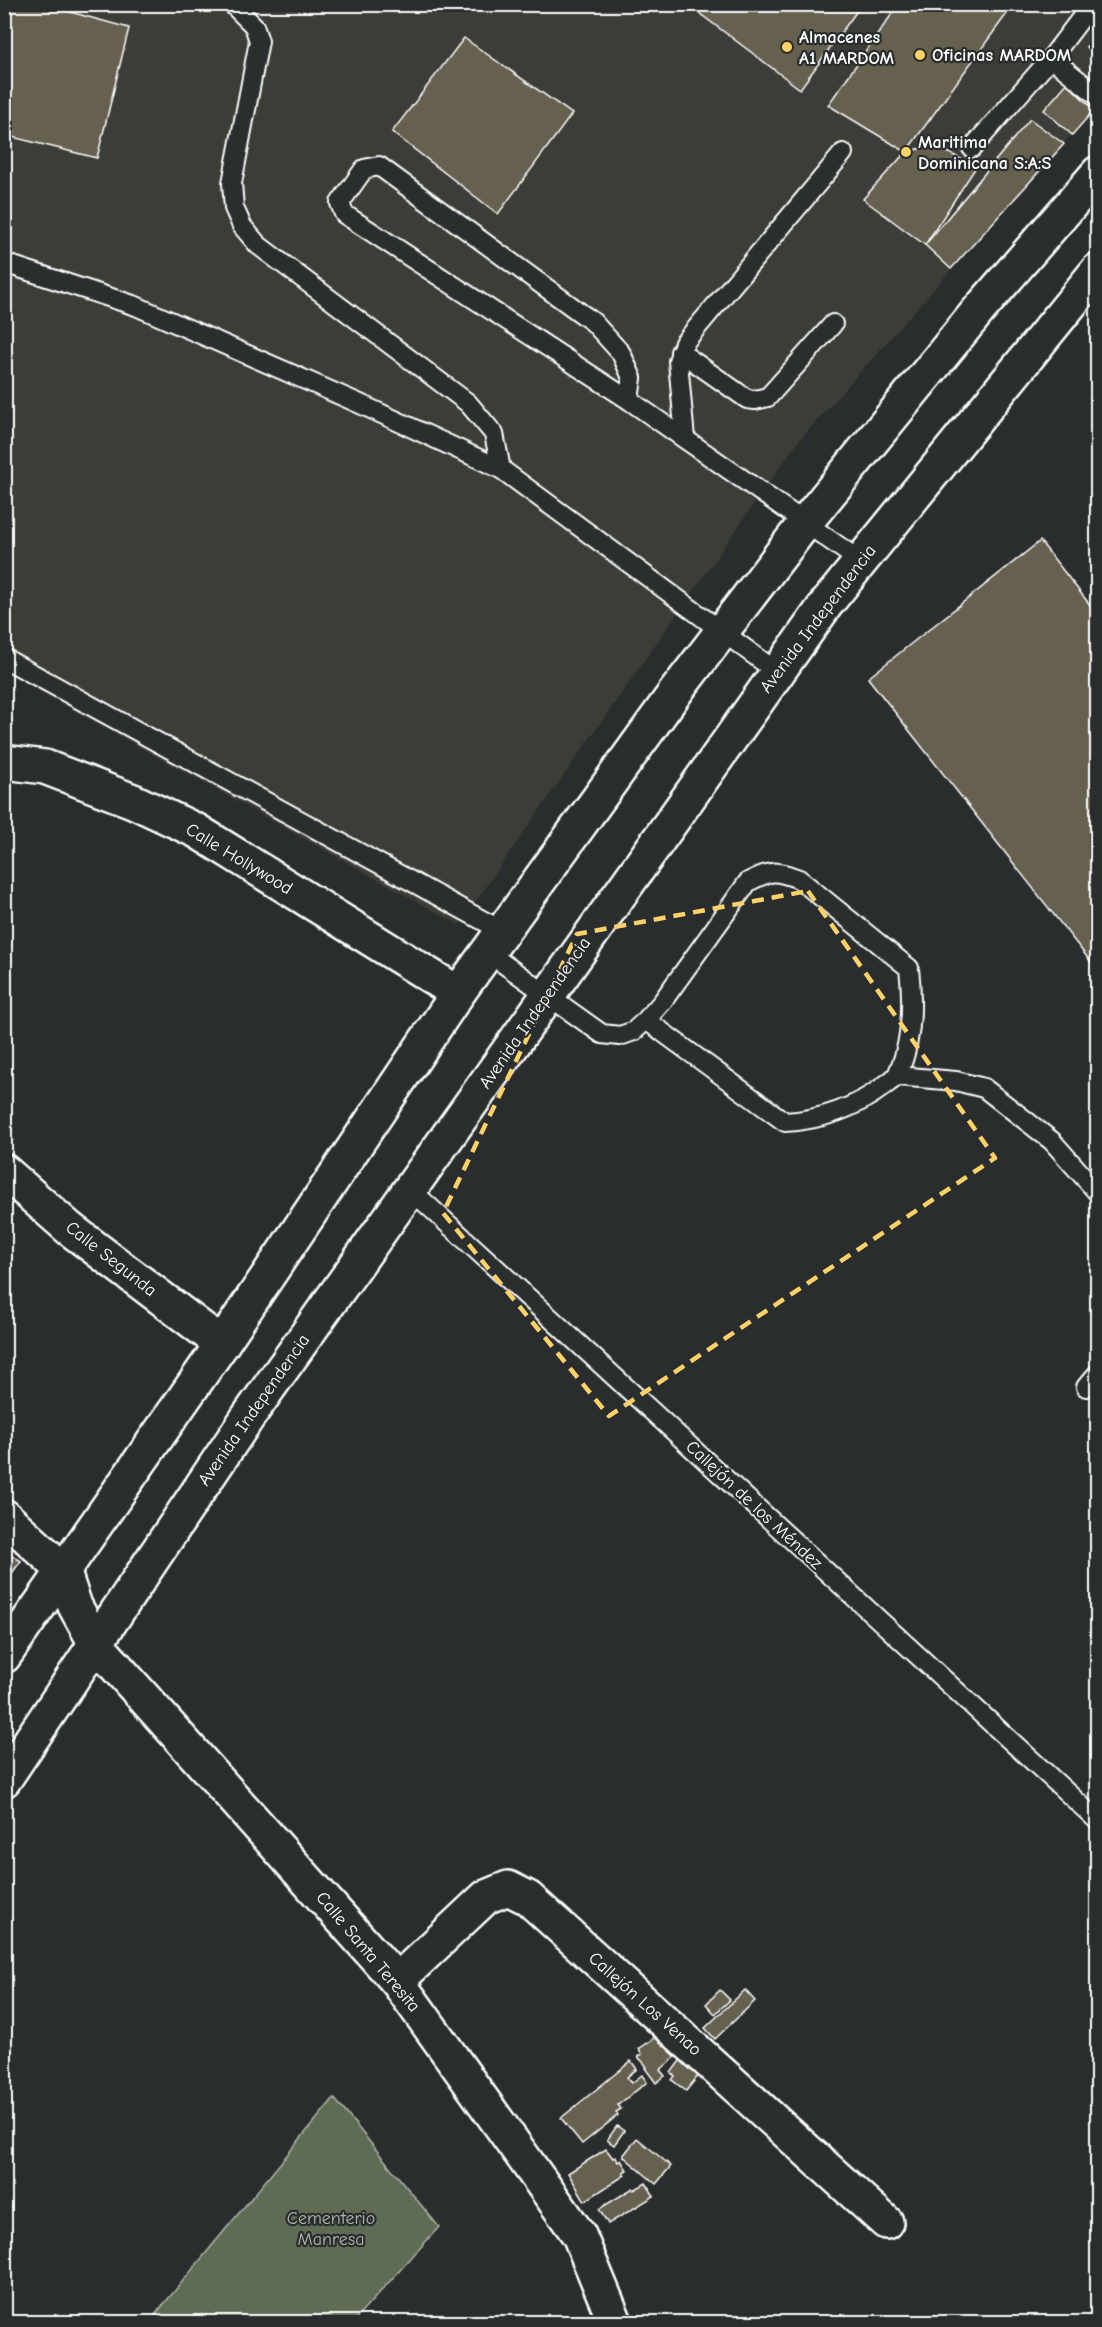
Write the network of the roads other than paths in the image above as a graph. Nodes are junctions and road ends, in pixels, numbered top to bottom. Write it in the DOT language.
graph roads {
  1 [pos="232,4"];
  2 [pos="1092,4"];
  3 [pos="1051,58"];
  4 [pos="1098,96"];
  5 [pos="972,148"];
  6 [pos="843,153"];
  7 [pos="1098,173"];
  8 [pos="4,263"];
  9 [pos="1098,270"];
  10 [pos="833,324"];
  11 [pos="680,352"];
  12 [pos="629,400"];
  13 [pos="685,439"];
  14 [pos="501,469"];
  15 [pos="805,523"];
  16 [pos="860,561"];
  17 [pos="721,630"];
  18 [pos="4,658"];
  19 [pos="777,672"];
  20 [pos="4,762"];
  21 [pos="495,941"];
  22 [pos="458,993"];
  23 [pos="548,995"];
  24 [pos="646,1020"];
  25 [pos="897,1076"];
  26 [pos="4,1171"];
  27 [pos="410,1189"];
  28 [pos="1098,1192"];
  29 [pos="222,1344"];
  30 [pos="1098,1373"];
  31 [pos="1086,1387"];
  32 [pos="4,1516"];
  33 [pos="63,1570"];
  34 [pos="96,1644"];
  35 [pos="4,1656"];
  36 [pos="4,1780"];
  37 [pos="1098,1821"];
  38 [pos="397,1981"];
  39 [pos="886,2222"];
  40 [pos="615,2322"];
  1 -- 14 [label="lane"];
  2 -- 3 [label="lane"];
  3 -- 4 [label="lane"];
  3 -- 5 [label="lane"];
  6 -- 11 [label="lane"];
  7 -- 15 [label="street"];
  8 -- 14 [label="lane"];
  9 -- 16 [label="street, Avenida Independencia"];
  10 -- 11 [label="lane"];
  11 -- 13 [label="lane"];
  12 -- 12 [label="lane"];
  12 -- 13 [label="lane"];
  13 -- 15 [label="lane"];
  14 -- 17 [label="lane"];
  15 -- 16 [label="lane"];
  15 -- 17 [label="street"];
  16 -- 19 [label="street, Avenida Independencia"];
  17 -- 19 [label="lane"];
  17 -- 21 [label="street"];
  18 -- 21 [label="lane"];
  19 -- 23 [label="street, Avenida Independencia"];
  20 -- 22 [label="street, Calle Hollywood"];
  21 -- 22 [label="street"];
  21 -- 23 [label="lane"];
  22 -- 29 [label="street"];
  23 -- 24 [label="lane"];
  23 -- 27 [label="street, Avenida Independencia"];
  24 -- 25 [label="lane"];
  24 -- 25 [label="lane"];
  25 -- 28 [label="lane"];
  26 -- 29 [label="street, Calle Segunda"];
  27 -- 34 [label="street, Avenida Independencia"];
  27 -- 37 [label="lane, Callejón de los Méndez"];
  29 -- 33 [label="street"];
  30 -- 31 [label="lane"];
  32 -- 33 [label="street"];
  33 -- 34 [label="street, Calle Santa Teresita"];
  33 -- 35 [label="street"];
  34 -- 36 [label="street, Avenida Independencia"];
  34 -- 38 [label="street, Calle Santa Teresita"];
  38 -- 39 [label="street, Callejón Los Venao"];
  38 -- 40 [label="street, Calle Santa Teresita"];
}
